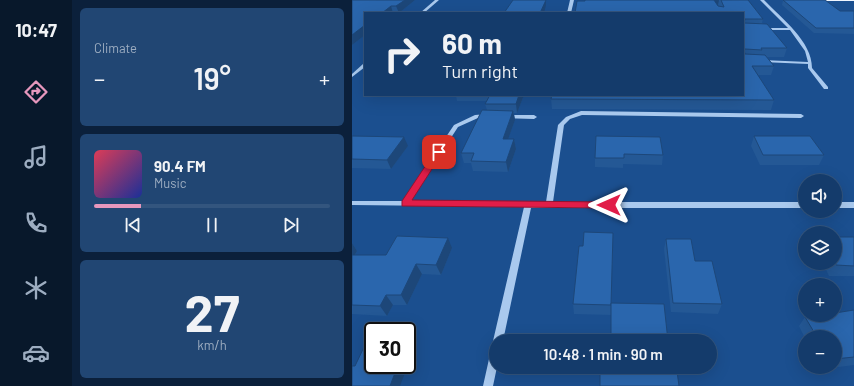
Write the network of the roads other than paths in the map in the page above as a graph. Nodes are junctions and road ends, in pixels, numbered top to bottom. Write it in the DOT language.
graph roads {
  1 [pos="437,0"];
  2 [pos="572,0"];
  3 [pos="762,0"];
  4 [pos="796,0"];
  5 [pos="854,0"];
  6 [pos="423,12"];
  7 [pos="569,12"];
  8 [pos="744,29"];
  9 [pos="790,29"];
  10 [pos="744,60"];
  11 [pos="811,63"];
  12 [pos="364,66"];
  13 [pos="352,76"];
  14 [pos="826,88"];
  15 [pos="492,116"];
  16 [pos="499,116"];
  17 [pos="801,116"];
  18 [pos="534,117"];
  19 [pos="352,203"];
  20 [pos="405,203"];
  21 [pos="528,205"];
  22 [pos="549,205"];
  23 [pos="798,205"];
  24 [pos="842,205"];
  25 [pos="854,205"];
  26 [pos="500,334"];
  27 [pos="491,374"];
  28 [pos="488,386"];
  1 -- 6 [label="street"];
  2 -- 7 [label="street"];
  3 -- 9 [label="street"];
  4 -- 5 [label="main road"];
  8 -- 9 [label="street"];
  9 -- 11 [label="street"];
  10 -- 11 [label="street"];
  11 -- 14 [label="street"];
  12 -- 13 [label="street"];
  15 -- 20 [label="street"];
  16 -- 18 [label="street"];
  17 -- 22 [label="street"];
  19 -- 20 [label="street"];
  20 -- 21 [label="street"];
  21 -- 22 [label="street"];
  21 -- 26 [label="street"];
  22 -- 23 [label="street"];
  24 -- 25 [label="street"];
  27 -- 28 [label="street"];
}
